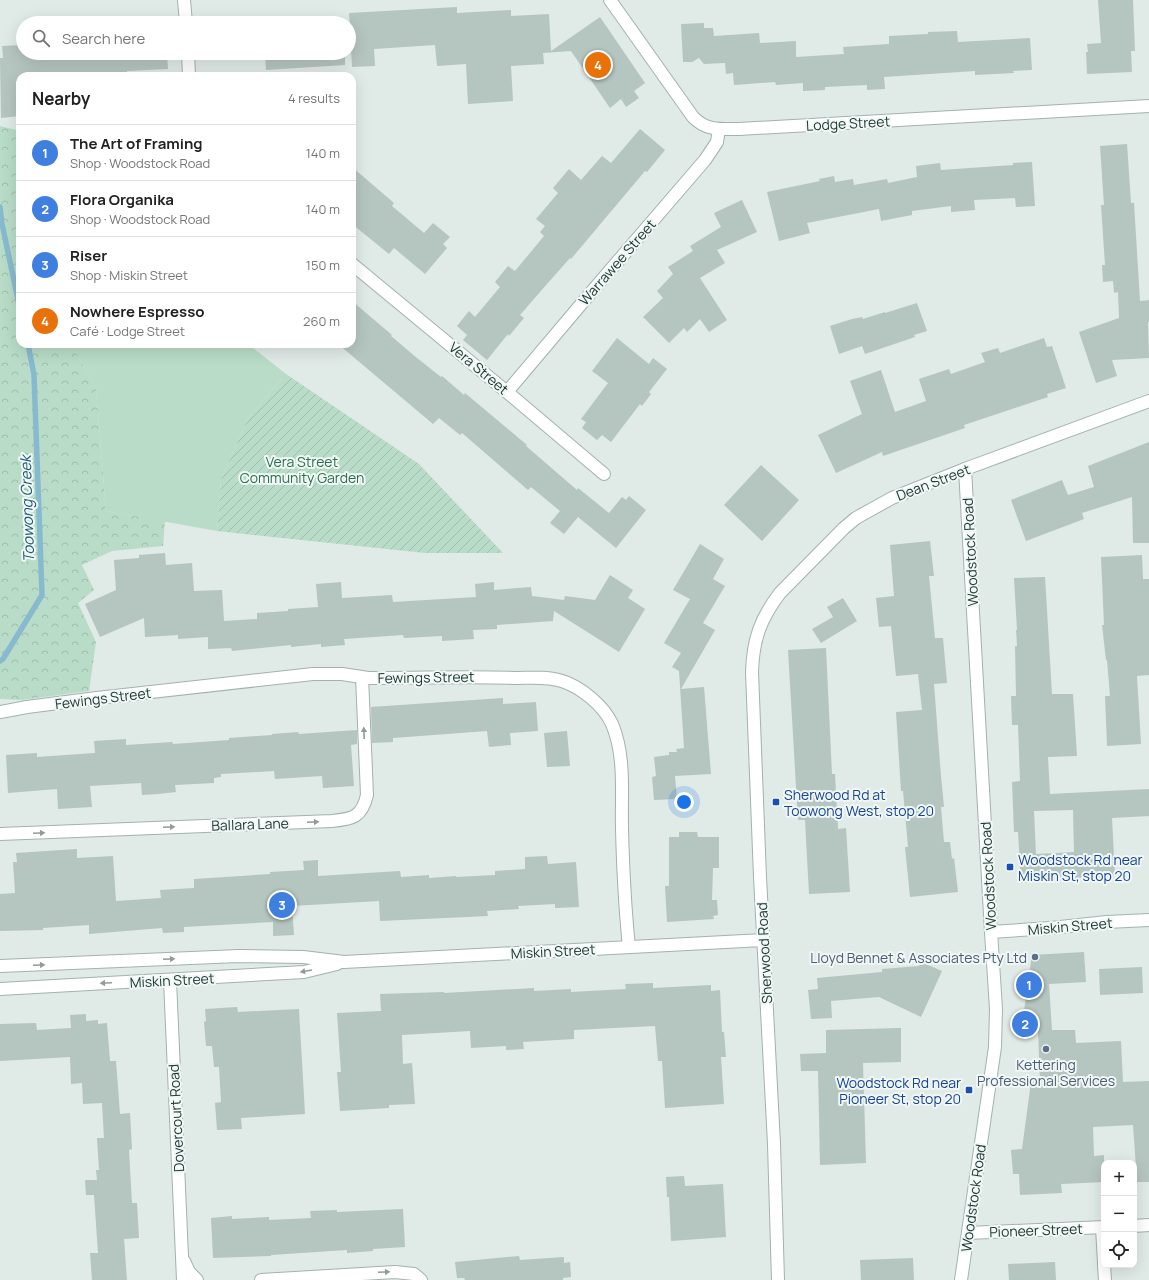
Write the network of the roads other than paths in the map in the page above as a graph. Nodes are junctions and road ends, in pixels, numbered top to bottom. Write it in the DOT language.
graph roads {
  1 [pos="184,0"];
  2 [pos="610,0"];
  3 [pos="185,16"];
  4 [pos="188,60"];
  5 [pos="189,72"];
  6 [pos="1149,106"];
  7 [pos="719,129"];
  8 [pos="356,267"];
  9 [pos="507,392"];
  10 [pos="1149,401"];
  11 [pos="965,469"];
  12 [pos="604,474"];
  13 [pos="760,626"];
  14 [pos="362,677"];
  15 [pos="0,712"];
  16 [pos="0,834"];
  17 [pos="1149,920"];
  18 [pos="991,932"];
  19 [pos="763,940"];
  20 [pos="629,947"];
  21 [pos="344,962"];
  22 [pos="0,966"];
  23 [pos="170,980"];
  24 [pos="0,989"];
  25 [pos="1149,1225"];
  26 [pos="1137,1226"];
  27 [pos="1101,1227"];
  28 [pos="968,1233"];
  29 [pos="182,1256"];
  30 [pos="1104,1268"];
  31 [pos="183,1280"];
  32 [pos="197,1280"];
  33 [pos="262,1280"];
  34 [pos="421,1280"];
  35 [pos="778,1280"];
  36 [pos="960,1280"];
  37 [pos="1105,1280"];
  1 -- 3 [label="street"];
  2 -- 7 [label="street, Lodge Street"];
  4 -- 5 [label="street"];
  6 -- 7 [label="street, Lodge Street"];
  7 -- 9 [label="street, Warrawee Street"];
  8 -- 9 [label="street, Vera Street"];
  9 -- 12 [label="street, Vera Street"];
  10 -- 11 [label="street, Dean Street"];
  11 -- 13 [label="street, Dean Street"];
  11 -- 18 [label="street, Woodstock Road"];
  13 -- 19 [label="street, Sherwood Road"];
  14 -- 15 [label="street, Fewings Street"];
  16 -- 14 [label="street, Ballara Lane, one-way"];
  14 -- 20 [label="street, Fewings Street"];
  17 -- 18 [label="street, Miskin Street"];
  18 -- 28 [label="street, Woodstock Road"];
  19 -- 20 [label="street, Miskin Street"];
  19 -- 35 [label="street, Sherwood Road"];
  20 -- 21 [label="street, Miskin Street"];
  22 -- 21 [label="street, Miskin Street, one-way"];
  21 -- 23 [label="street, Miskin Street, one-way"];
  23 -- 24 [label="street, Miskin Street, one-way"];
  23 -- 29 [label="street, Dovercourt Road"];
  25 -- 26 [label="street"];
  27 -- 28 [label="street, Pioneer Street"];
  28 -- 36 [label="street, Woodstock Road"];
  29 -- 31 [label="street, Dovercourt Road"];
  29 -- 32 [label="street, Dovercourt Road"];
  30 -- 37 [label="street"];
  33 -- 34 [label="street, one-way"];
}
